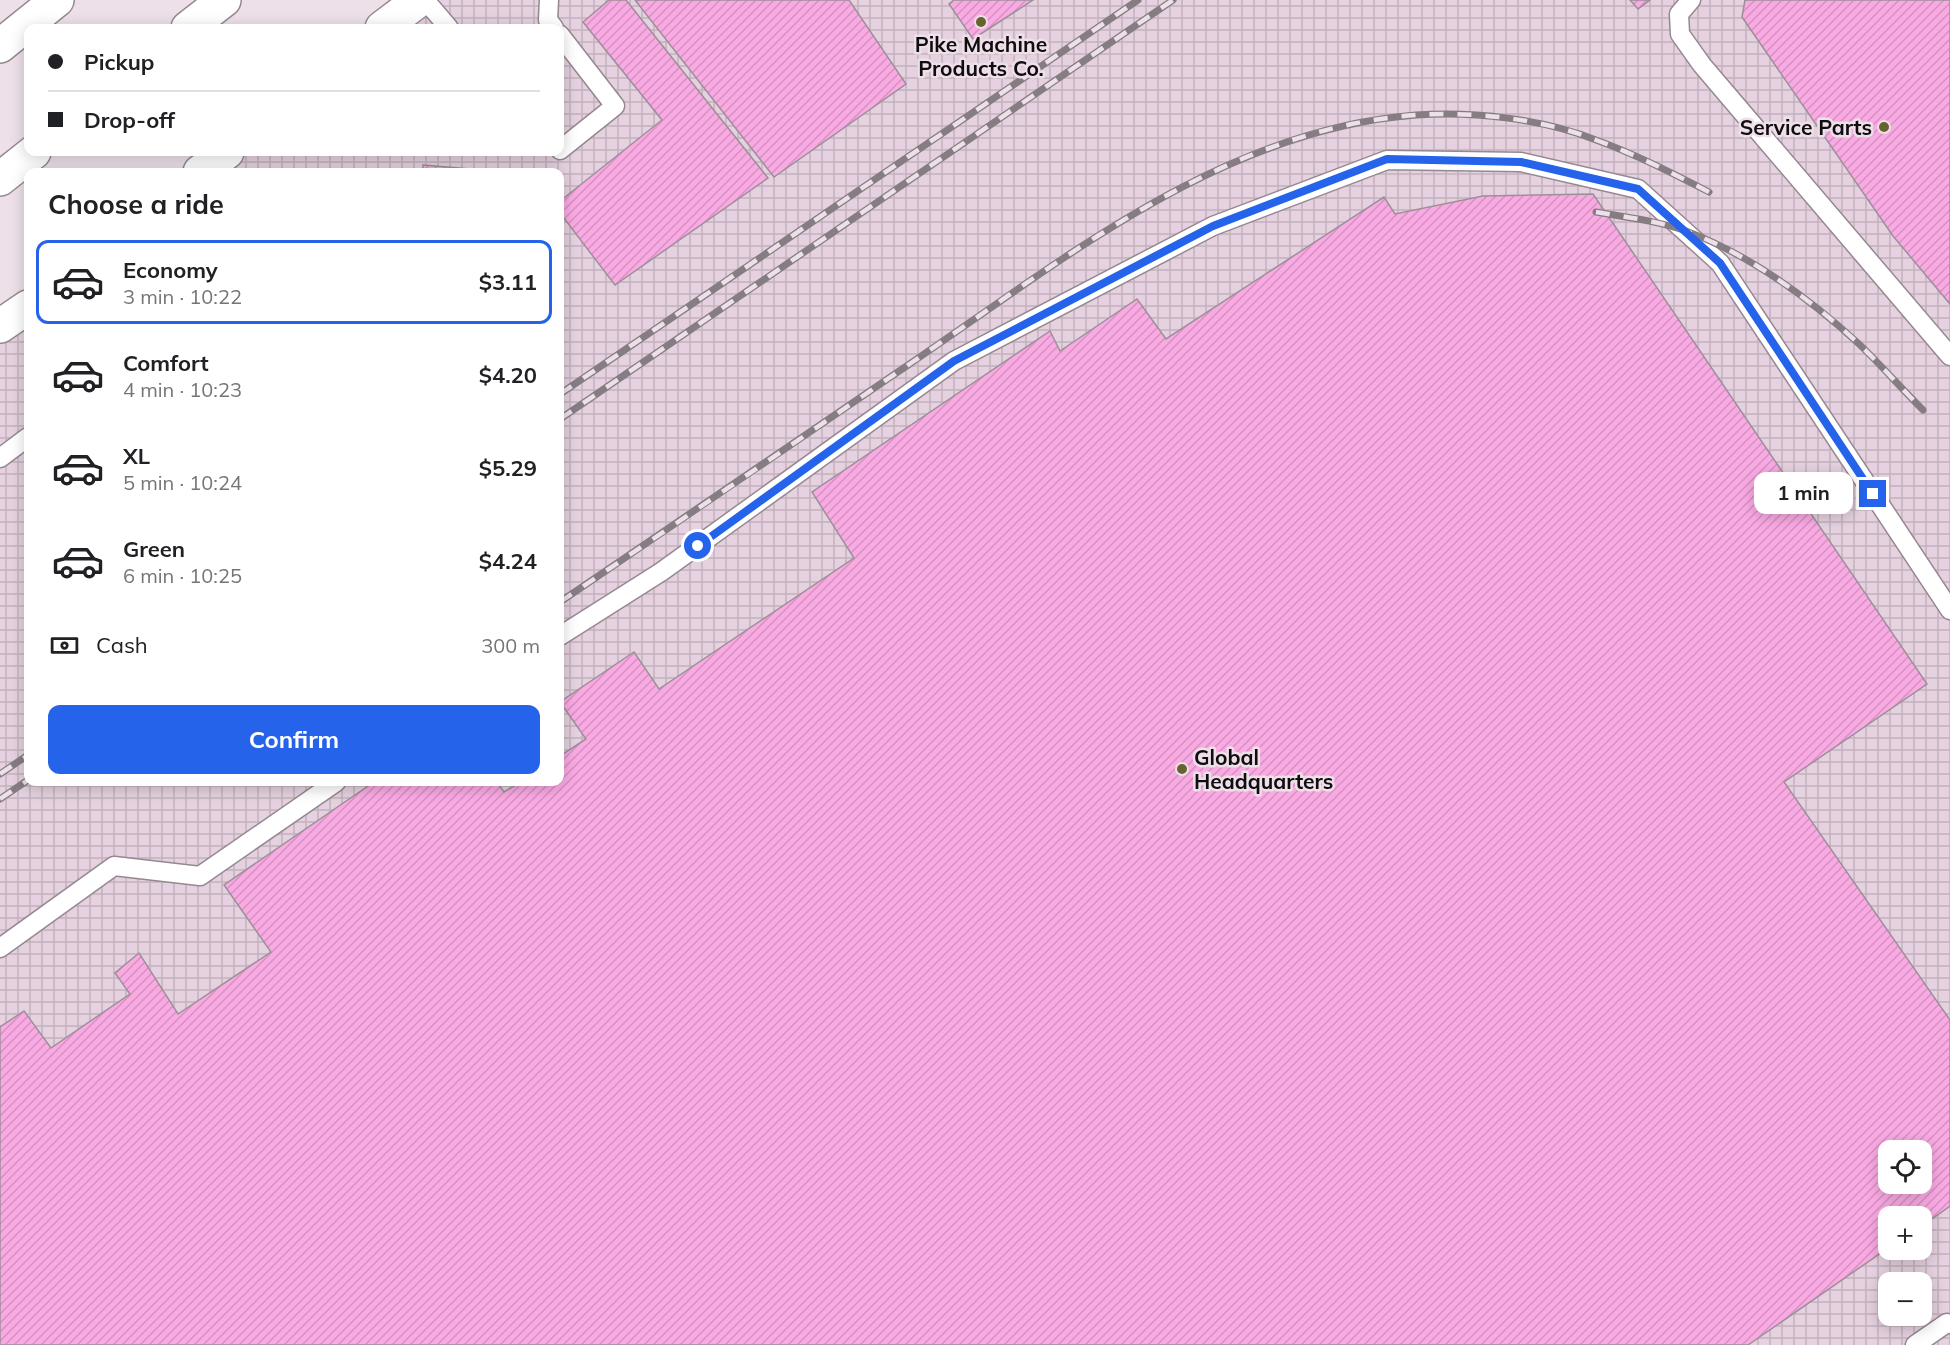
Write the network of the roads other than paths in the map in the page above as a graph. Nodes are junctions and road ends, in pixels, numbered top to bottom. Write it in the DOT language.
graph roads {
  1 [pos="57,0"];
  2 [pos="224,0"];
  3 [pos="419,0"];
  4 [pos="425,0"];
  5 [pos="549,0"];
  6 [pos="1690,0"];
  7 [pos="27,24"];
  8 [pos="193,24"];
  9 [pos="387,24"];
  10 [pos="446,24"];
  11 [pos="551,24"];
  12 [pos="24,27"];
  13 [pos="564,40"];
  14 [pos="0,46"];
  15 [pos="564,146"];
  16 [pos="29,156"];
  17 [pos="221,156"];
  18 [pos="205,168"];
  19 [pos="0,178"];
  20 [pos="24,311"];
  21 [pos="24,311"];
  22 [pos="0,326"];
  23 [pos="0,330"];
  24 [pos="1950,356"];
  25 [pos="24,440"];
  26 [pos="0,458"];
  27 [pos="1950,610"];
  28 [pos="564,633"];
  29 [pos="330,786"];
  30 [pos="0,948"];
  31 [pos="1950,1324"];
  32 [pos="1915,1345"];
  1 -- 7 [label="main road"];
  2 -- 8 [label="main road"];
  3 -- 9 [label="main road"];
  4 -- 10 [label="lane"];
  5 -- 11 [label="lane"];
  6 -- 24 [label="lane"];
  12 -- 14 [label="main road"];
  13 -- 15 [label="lane"];
  16 -- 19 [label="main road"];
  17 -- 18 [label="main road"];
  20 -- 22 [label="main road"];
  21 -- 23 [label="main road"];
  25 -- 26 [label="lane"];
  27 -- 28 [label="lane"];
  29 -- 30 [label="lane"];
  31 -- 32 [label="lane"];
}
